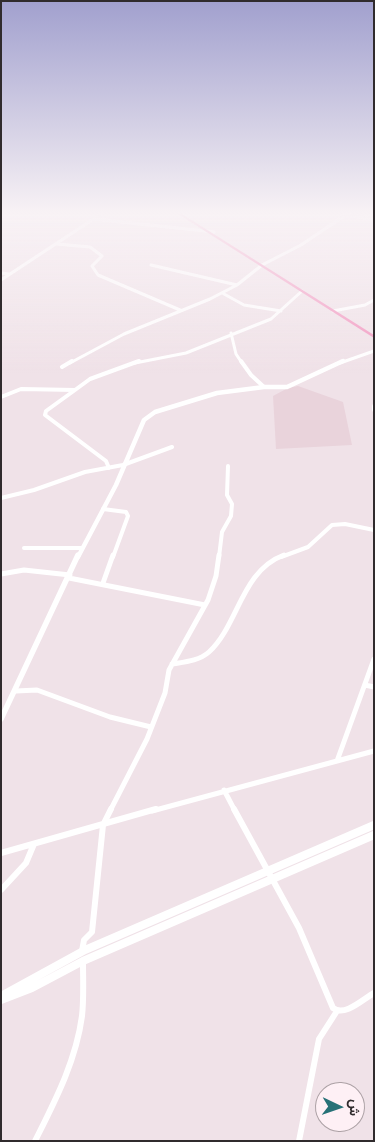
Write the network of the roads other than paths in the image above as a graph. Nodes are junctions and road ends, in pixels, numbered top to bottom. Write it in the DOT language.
graph roads {
  1 [pos="20,267"];
  2 [pos="93,267"];
  3 [pos="157,267"];
  4 [pos="259,267"];
  5 [pos="268,267"];
  6 [pos="268,267"];
  7 [pos="1,273"];
  8 [pos="9,274"];
  9 [pos="1,280"];
  10 [pos="237,285"];
  11 [pos="302,291"];
  12 [pos="224,294"];
  13 [pos="374,300"];
  14 [pos="181,310"];
  15 [pos="334,310"];
  16 [pos="281,312"];
  17 [pos="357,324"];
  18 [pos="374,332"];
  19 [pos="231,333"];
  20 [pos="374,337"];
  21 [pos="374,351"];
  22 [pos="62,367"];
  23 [pos="264,387"];
  24 [pos="75,390"];
  25 [pos="1,396"];
  26 [pos="172,447"];
  27 [pos="123,465"];
  28 [pos="228,466"];
  29 [pos="109,468"];
  30 [pos="1,498"];
  31 [pos="103,509"];
  32 [pos="374,530"];
  33 [pos="24,548"];
  34 [pos="82,548"];
  35 [pos="1,574"];
  36 [pos="70,576"];
  37 [pos="103,583"];
  38 [pos="205,605"];
  39 [pos="374,659"];
  40 [pos="172,664"];
  41 [pos="365,685"];
  42 [pos="374,687"];
  43 [pos="16,691"];
  44 [pos="1,719"];
  45 [pos="151,727"];
  46 [pos="374,751"];
  47 [pos="337,761"];
  48 [pos="224,790"];
  49 [pos="103,825"];
  50 [pos="374,825"];
  51 [pos="374,835"];
  52 [pos="34,844"];
  53 [pos="1,853"];
  54 [pos="269,875"];
  55 [pos="1,890"];
  56 [pos="82,952"];
  57 [pos="83,962"];
  58 [pos="374,993"];
  59 [pos="1,998"];
  60 [pos="337,1012"];
  61 [pos="35,1141"];
  62 [pos="299,1141"];
  1 -- 8 [label="street"];
  2 -- 14 [label="street"];
  3 -- 10 [label="street"];
  4 -- 10 [label="street"];
  5 -- 11 [label="highway"];
  6 -- 15 [label="highway"];
  7 -- 8 [label="street"];
  8 -- 9 [label="street"];
  10 -- 12 [label="street"];
  11 -- 15 [label="highway"];
  11 -- 16 [label="street"];
  12 -- 14 [label="street"];
  12 -- 16 [label="street"];
  13 -- 15 [label="street"];
  14 -- 22 [label="street"];
  15 -- 17 [label="highway"];
  16 -- 19 [label="street"];
  17 -- 18 [label="highway"];
  17 -- 20 [label="highway"];
  19 -- 23 [label="street"];
  19 -- 24 [label="street"];
  21 -- 23 [label="street"];
  23 -- 27 [label="street"];
  24 -- 25 [label="street"];
  24 -- 29 [label="street"];
  26 -- 27 [label="street"];
  27 -- 29 [label="street"];
  27 -- 31 [label="street"];
  28 -- 38 [label="street"];
  29 -- 30 [label="street"];
  31 -- 34 [label="street"];
  31 -- 37 [label="street"];
  32 -- 40 [label="street"];
  33 -- 34 [label="street"];
  34 -- 36 [label="street"];
  35 -- 36 [label="street"];
  36 -- 37 [label="street"];
  36 -- 43 [label="street"];
  37 -- 38 [label="street"];
  38 -- 40 [label="street"];
  39 -- 41 [label="street"];
  40 -- 45 [label="street"];
  41 -- 42 [label="street"];
  41 -- 47 [label="street"];
  43 -- 44 [label="street"];
  43 -- 45 [label="street"];
  45 -- 49 [label="street"];
  46 -- 47 [label="street"];
  47 -- 48 [label="street"];
  48 -- 49 [label="street"];
  48 -- 54 [label="street"];
  49 -- 52 [label="street"];
  49 -- 56 [label="street"];
  50 -- 54 [label="main road"];
  51 -- 54 [label="main road"];
  52 -- 53 [label="street"];
  52 -- 55 [label="street"];
  54 -- 56 [label="main road"];
  54 -- 57 [label="main road"];
  54 -- 60 [label="street"];
  56 -- 57 [label="street"];
  56 -- 59 [label="main road"];
  57 -- 59 [label="main road"];
  57 -- 61 [label="street"];
  58 -- 60 [label="street"];
  60 -- 62 [label="street"];
}
